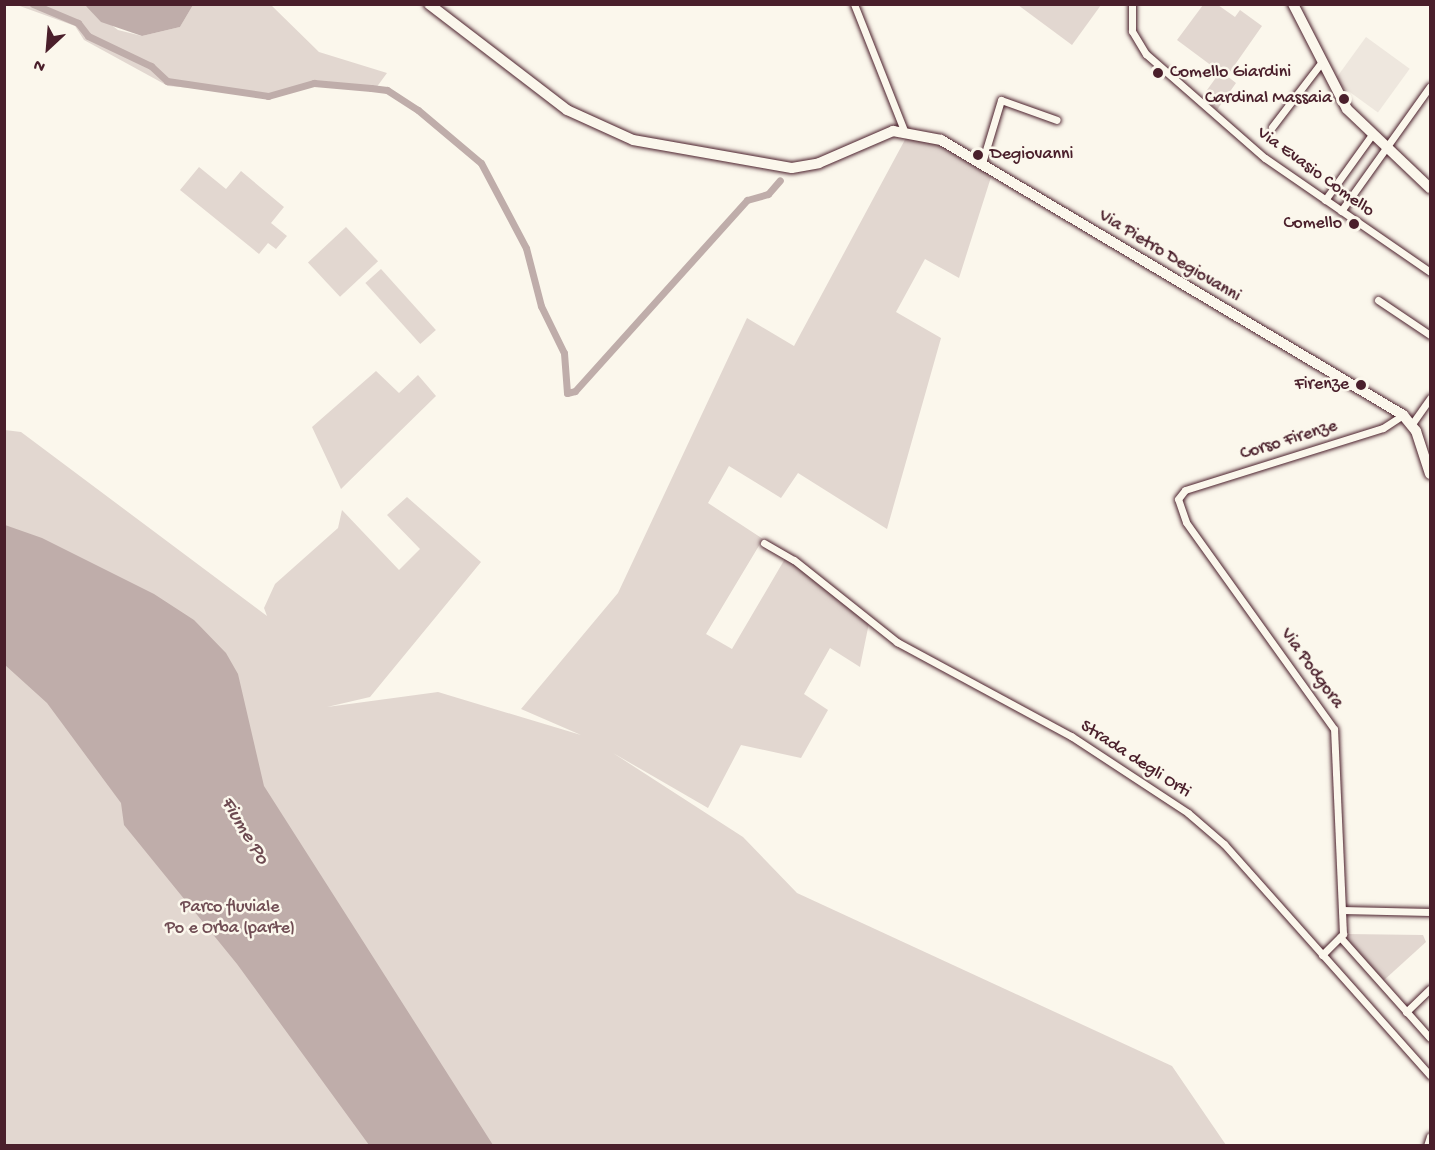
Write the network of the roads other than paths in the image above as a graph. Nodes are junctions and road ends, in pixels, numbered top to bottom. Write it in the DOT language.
graph roads {
  1 [pos="429,4"];
  2 [pos="854,4"];
  3 [pos="1132,4"];
  4 [pos="1296,7"];
  5 [pos="1321,63"];
  6 [pos="1431,86"];
  7 [pos="1057,120"];
  8 [pos="1272,127"];
  9 [pos="904,130"];
  10 [pos="1371,136"];
  11 [pos="1384,148"];
  12 [pos="982,163"];
  13 [pos="1431,188"];
  14 [pos="1325,200"];
  15 [pos="1341,211"];
  16 [pos="1431,272"];
  17 [pos="1378,300"];
  18 [pos="1431,335"];
  19 [pos="1431,398"];
  20 [pos="1403,415"];
  21 [pos="1412,424"];
  22 [pos="1430,472"];
  23 [pos="1181,492"];
  24 [pos="764,543"];
  25 [pos="1342,910"];
  26 [pos="1431,912"];
  27 [pos="1340,938"];
  28 [pos="1322,955"];
  29 [pos="1431,989"];
  30 [pos="1406,1012"];
  31 [pos="1431,1038"];
  32 [pos="1431,1075"];
  33 [pos="1431,1136"];
  34 [pos="1427,1146"];
  1 -- 9 [label="street"];
  2 -- 9 [label="street"];
  3 -- 14 [label="street, Via Evasio Comello"];
  4 -- 5 [label="street"];
  5 -- 8 [label="street"];
  5 -- 10 [label="street"];
  6 -- 11 [label="street"];
  7 -- 12 [label="street"];
  9 -- 12 [label="street, Via Pietro Degiovanni"];
  10 -- 11 [label="street"];
  10 -- 14 [label="street"];
  11 -- 13 [label="street"];
  11 -- 15 [label="street"];
  12 -- 20 [label="street, Via Pietro Degiovanni"];
  14 -- 15 [label="street, Via Evasio Comello"];
  15 -- 16 [label="street, Via Evasio Comello"];
  17 -- 18 [label="street"];
  19 -- 21 [label="street"];
  20 -- 21 [label="street, Via Pietro Degiovanni"];
  20 -- 23 [label="street, Corso Firenze"];
  21 -- 22 [label="street"];
  23 -- 25 [label="street, Via Podgora"];
  24 -- 28 [label="street, Strada degli Orti"];
  25 -- 26 [label="street"];
  25 -- 27 [label="street, Via Podgora"];
  27 -- 28 [label="street"];
  27 -- 30 [label="street"];
  28 -- 32 [label="street, Strada degli Orti"];
  29 -- 30 [label="street"];
  30 -- 31 [label="street"];
  33 -- 34 [label="street"];
}
